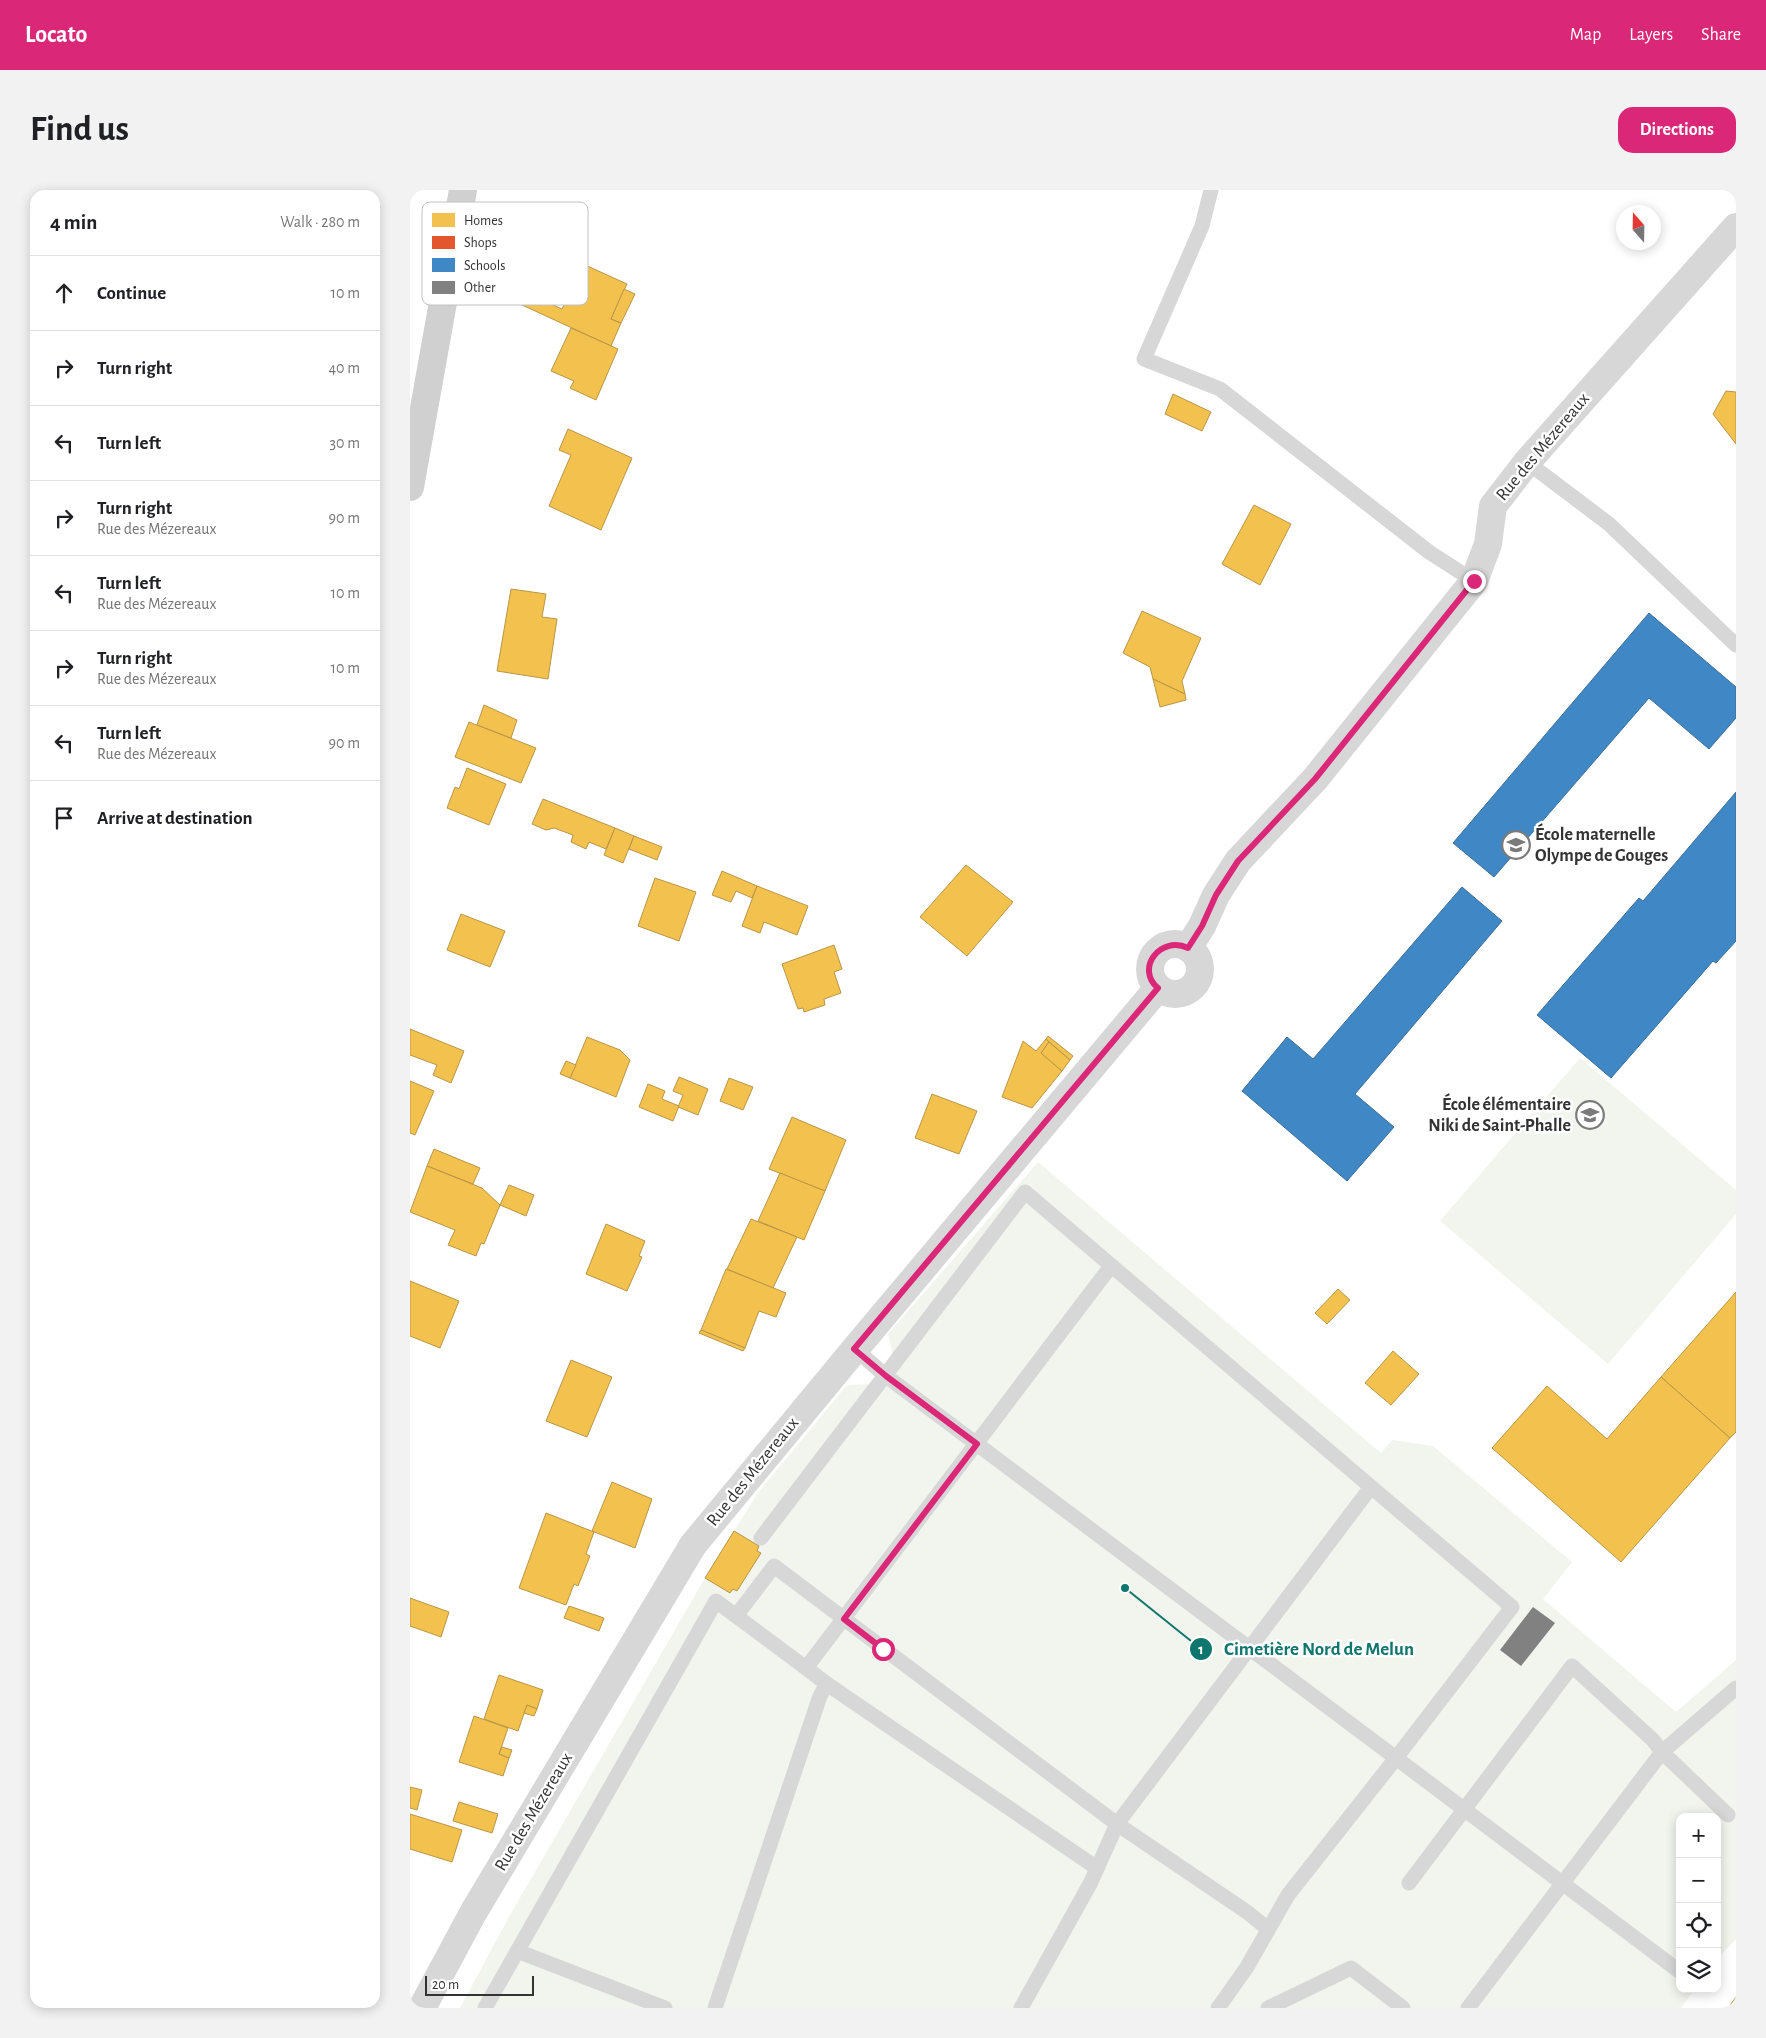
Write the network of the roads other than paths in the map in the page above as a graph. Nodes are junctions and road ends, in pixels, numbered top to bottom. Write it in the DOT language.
graph roads {
  1 [pos="1211,190"];
  2 [pos="1736,226"];
  3 [pos="442,305"];
  4 [pos="1527,462"];
  5 [pos="410,487"];
  6 [pos="1474,581"];
  7 [pos="1736,644"];
  8 [pos="1188,948"];
  9 [pos="1158,988"];
  10 [pos="1111,1266"];
  11 [pos="854,1349"];
  12 [pos="886,1376"];
  13 [pos="977,1444"];
  14 [pos="1371,1487"];
  15 [pos="761,1538"];
  16 [pos="736,1616"];
  17 [pos="844,1619"];
  18 [pos="1249,1648"];
  19 [pos="806,1668"];
  20 [pos="827,1684"];
  21 [pos="1736,1688"];
  22 [pos="1662,1752"];
  23 [pos="1396,1758"];
  24 [pos="1464,1809"];
  25 [pos="1733,1815"];
  26 [pos="1117,1824"];
  27 [pos="1097,1868"];
  28 [pos="1409,1883"];
  29 [pos="1562,1883"];
  30 [pos="1268,1929"];
  31 [pos="516,1952"];
  32 [pos="1676,1969"];
  33 [pos="422,2008"];
  34 [pos="485,2008"];
  35 [pos="665,2008"];
  36 [pos="715,2008"];
  37 [pos="1021,2008"];
  38 [pos="1218,2008"];
  39 [pos="1268,2008"];
  40 [pos="1403,2008"];
  41 [pos="1468,2008"];
  1 -- 6 [label="lane"];
  2 -- 4 [label="street, Rue des Mézereaux"];
  3 -- 5 [label="main road"];
  4 -- 6 [label="street, Rue des Mézereaux"];
  4 -- 7 [label="lane"];
  6 -- 8 [label="street, Rue des Mézereaux"];
  8 -- 9 [label="street"];
  8 -- 9 [label="street"];
  9 -- 11 [label="street, Rue des Mézereaux"];
  10 -- 12 [label="lane"];
  10 -- 13 [label="lane"];
  10 -- 14 [label="lane"];
  11 -- 12 [label="lane"];
  11 -- 33 [label="street, Rue des Mézereaux"];
  12 -- 13 [label="lane"];
  12 -- 15 [label="lane"];
  13 -- 17 [label="lane"];
  13 -- 18 [label="lane"];
  14 -- 18 [label="lane"];
  14 -- 23 [label="lane"];
  16 -- 17 [label="lane"];
  16 -- 19 [label="lane"];
  16 -- 31 [label="lane"];
  17 -- 19 [label="lane"];
  17 -- 26 [label="lane"];
  18 -- 23 [label="lane"];
  18 -- 26 [label="lane"];
  19 -- 20 [label="lane"];
  20 -- 27 [label="lane"];
  20 -- 36 [label="lane"];
  21 -- 22 [label="lane"];
  22 -- 24 [label="lane"];
  22 -- 25 [label="lane"];
  22 -- 29 [label="lane"];
  23 -- 24 [label="lane"];
  23 -- 30 [label="lane"];
  24 -- 28 [label="lane"];
  24 -- 29 [label="lane"];
  26 -- 27 [label="lane"];
  26 -- 30 [label="lane"];
  27 -- 37 [label="lane"];
  29 -- 32 [label="lane"];
  29 -- 41 [label="lane"];
  30 -- 38 [label="lane"];
  31 -- 34 [label="lane"];
  31 -- 35 [label="lane"];
  39 -- 40 [label="lane"];
}
